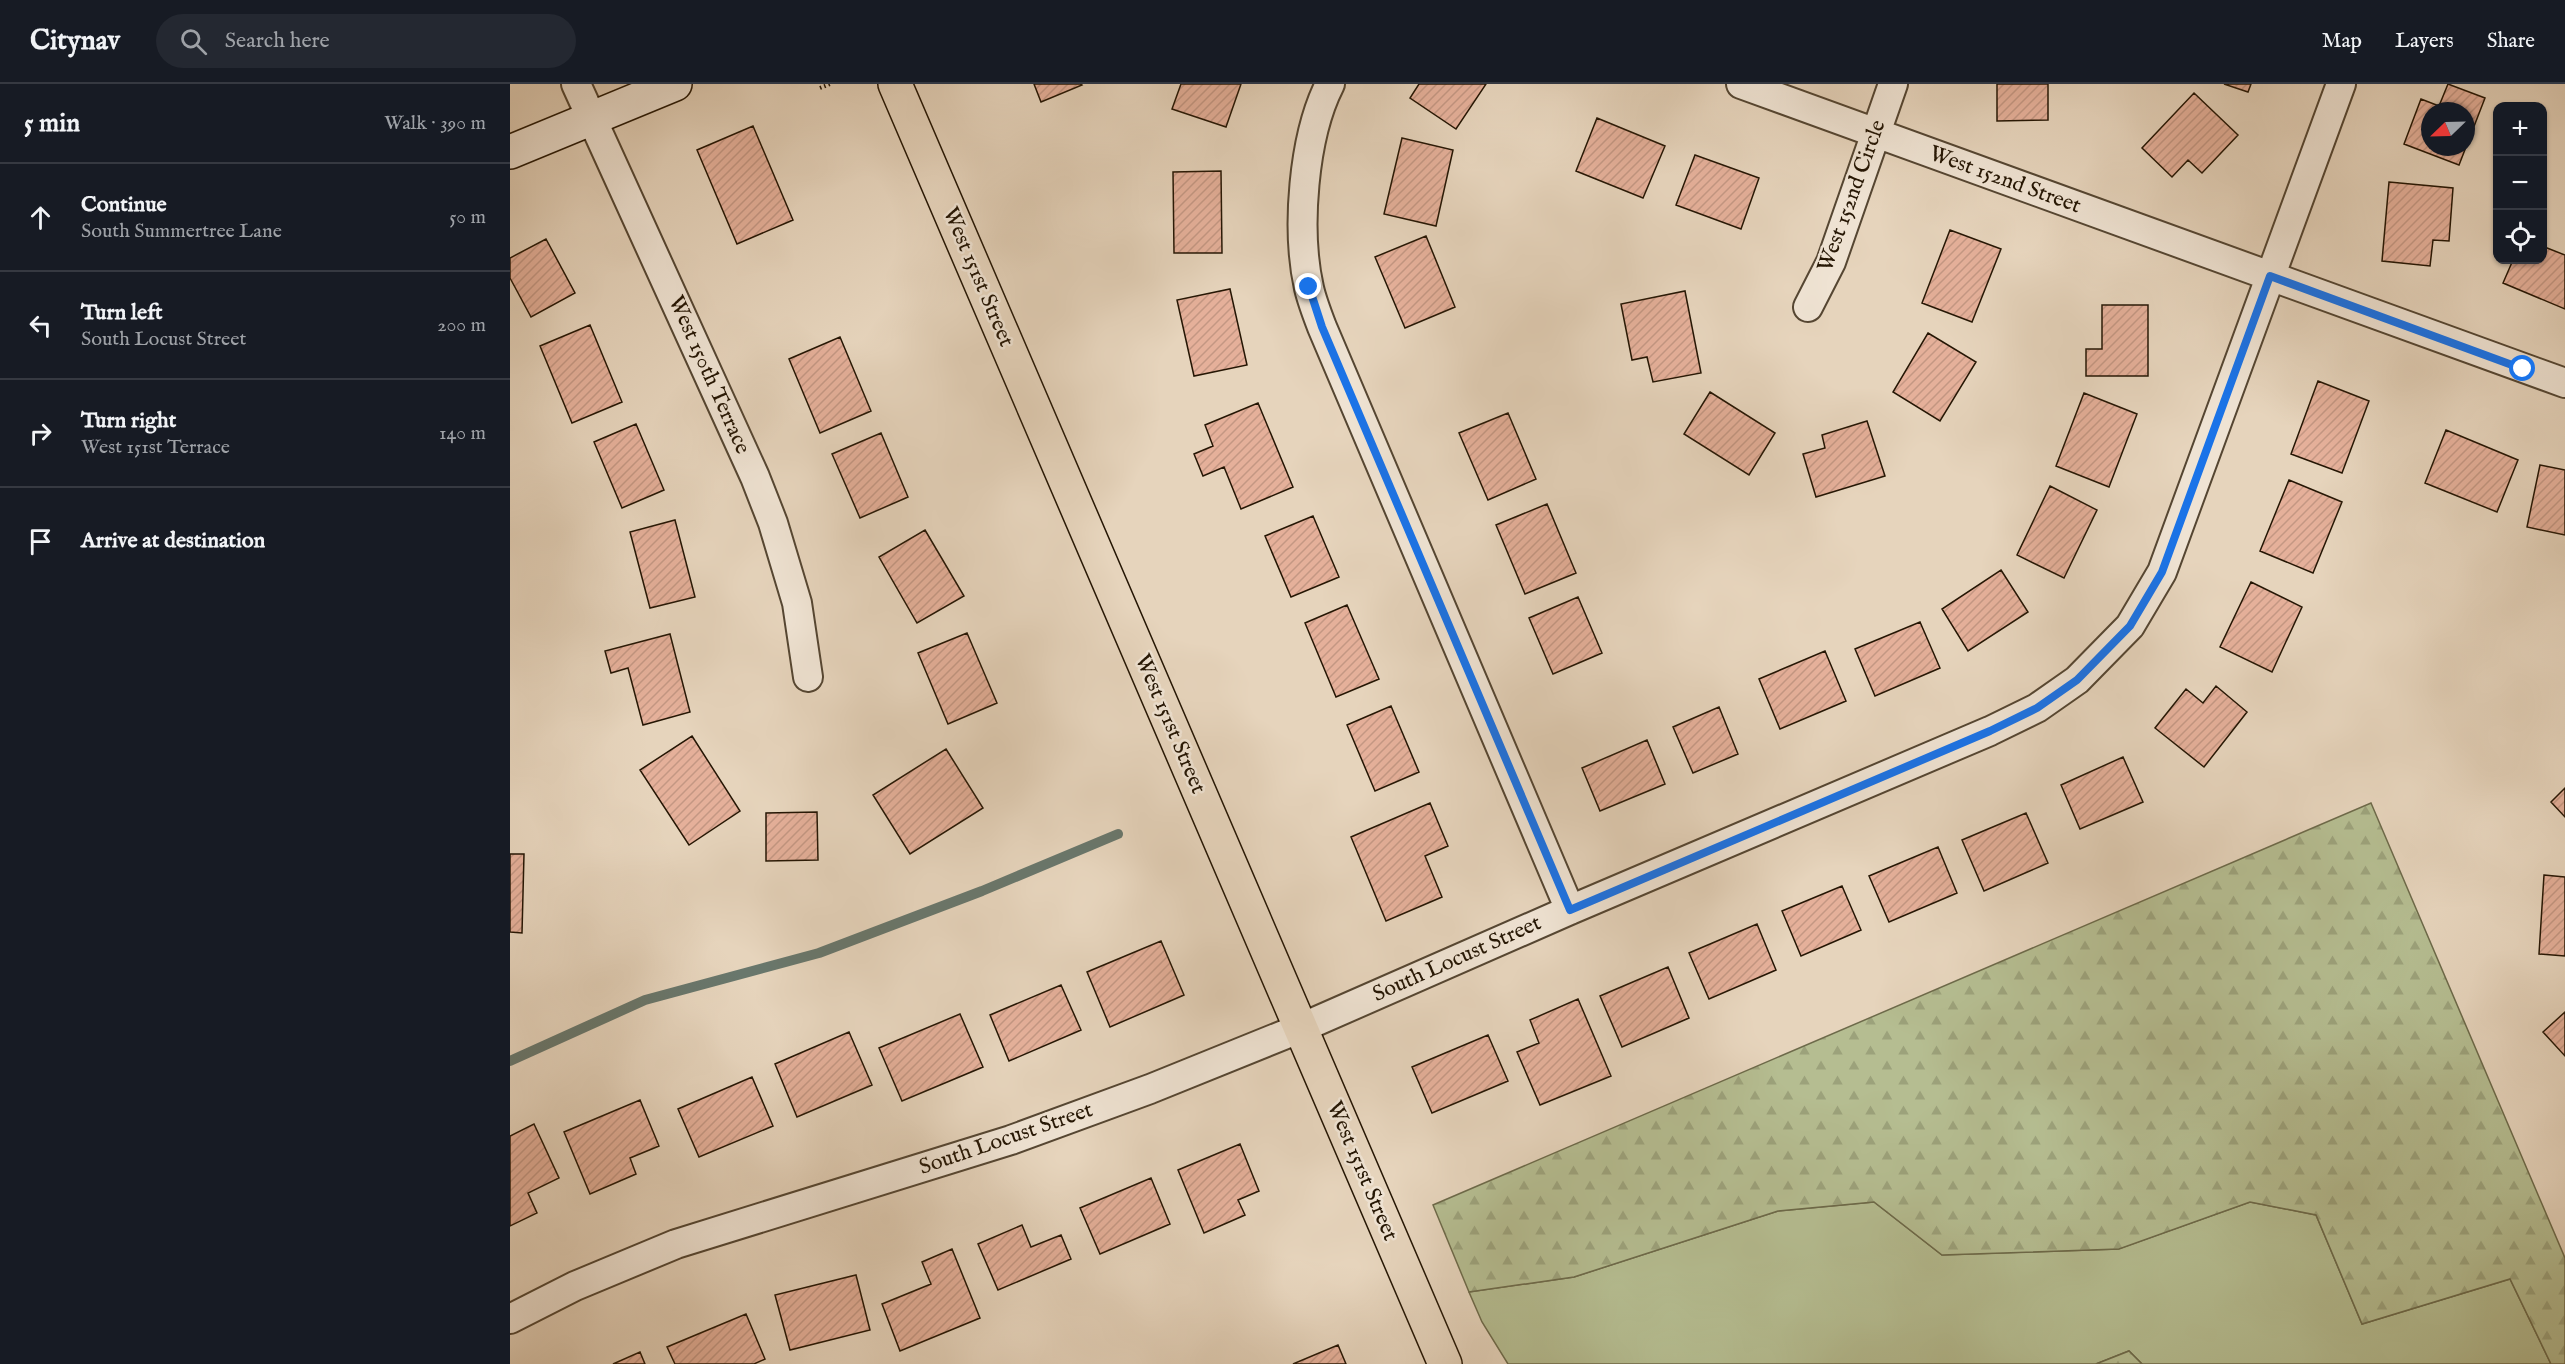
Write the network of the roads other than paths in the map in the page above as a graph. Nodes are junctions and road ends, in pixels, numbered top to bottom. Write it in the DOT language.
graph roads {
  1 [pos="576,84"];
  2 [pos="675,84"];
  3 [pos="895,84"];
  4 [pos="1330,84"];
  5 [pos="1741,84"];
  6 [pos="1893,84"];
  7 [pos="2340,84"];
  8 [pos="592,119"];
  9 [pos="1875,133"];
  10 [pos="510,152"];
  11 [pos="2270,276"];
  12 [pos="1808,307"];
  13 [pos="2565,383"];
  14 [pos="808,677"];
  15 [pos="1570,910"];
  16 [pos="1301,1028"];
  17 [pos="510,1319"];
  18 [pos="1445,1364"];
  1 -- 8 [label="street, West 150th Terrace"];
  2 -- 8 [label="street"];
  3 -- 16 [label="main road, West 151st Street"];
  4 -- 15 [label="street"];
  5 -- 9 [label="street, West 152nd Street"];
  6 -- 9 [label="street, West 152nd Circle"];
  7 -- 11 [label="street, South Locust Street"];
  8 -- 10 [label="street"];
  8 -- 14 [label="street, West 150th Terrace"];
  9 -- 11 [label="street, West 152nd Street"];
  9 -- 12 [label="street, West 152nd Circle"];
  11 -- 13 [label="street, West 152nd Street"];
  11 -- 15 [label="street, South Locust Street"];
  15 -- 16 [label="street, South Locust Street"];
  16 -- 17 [label="street, South Locust Street"];
  16 -- 18 [label="main road, West 151st Street"];
}
